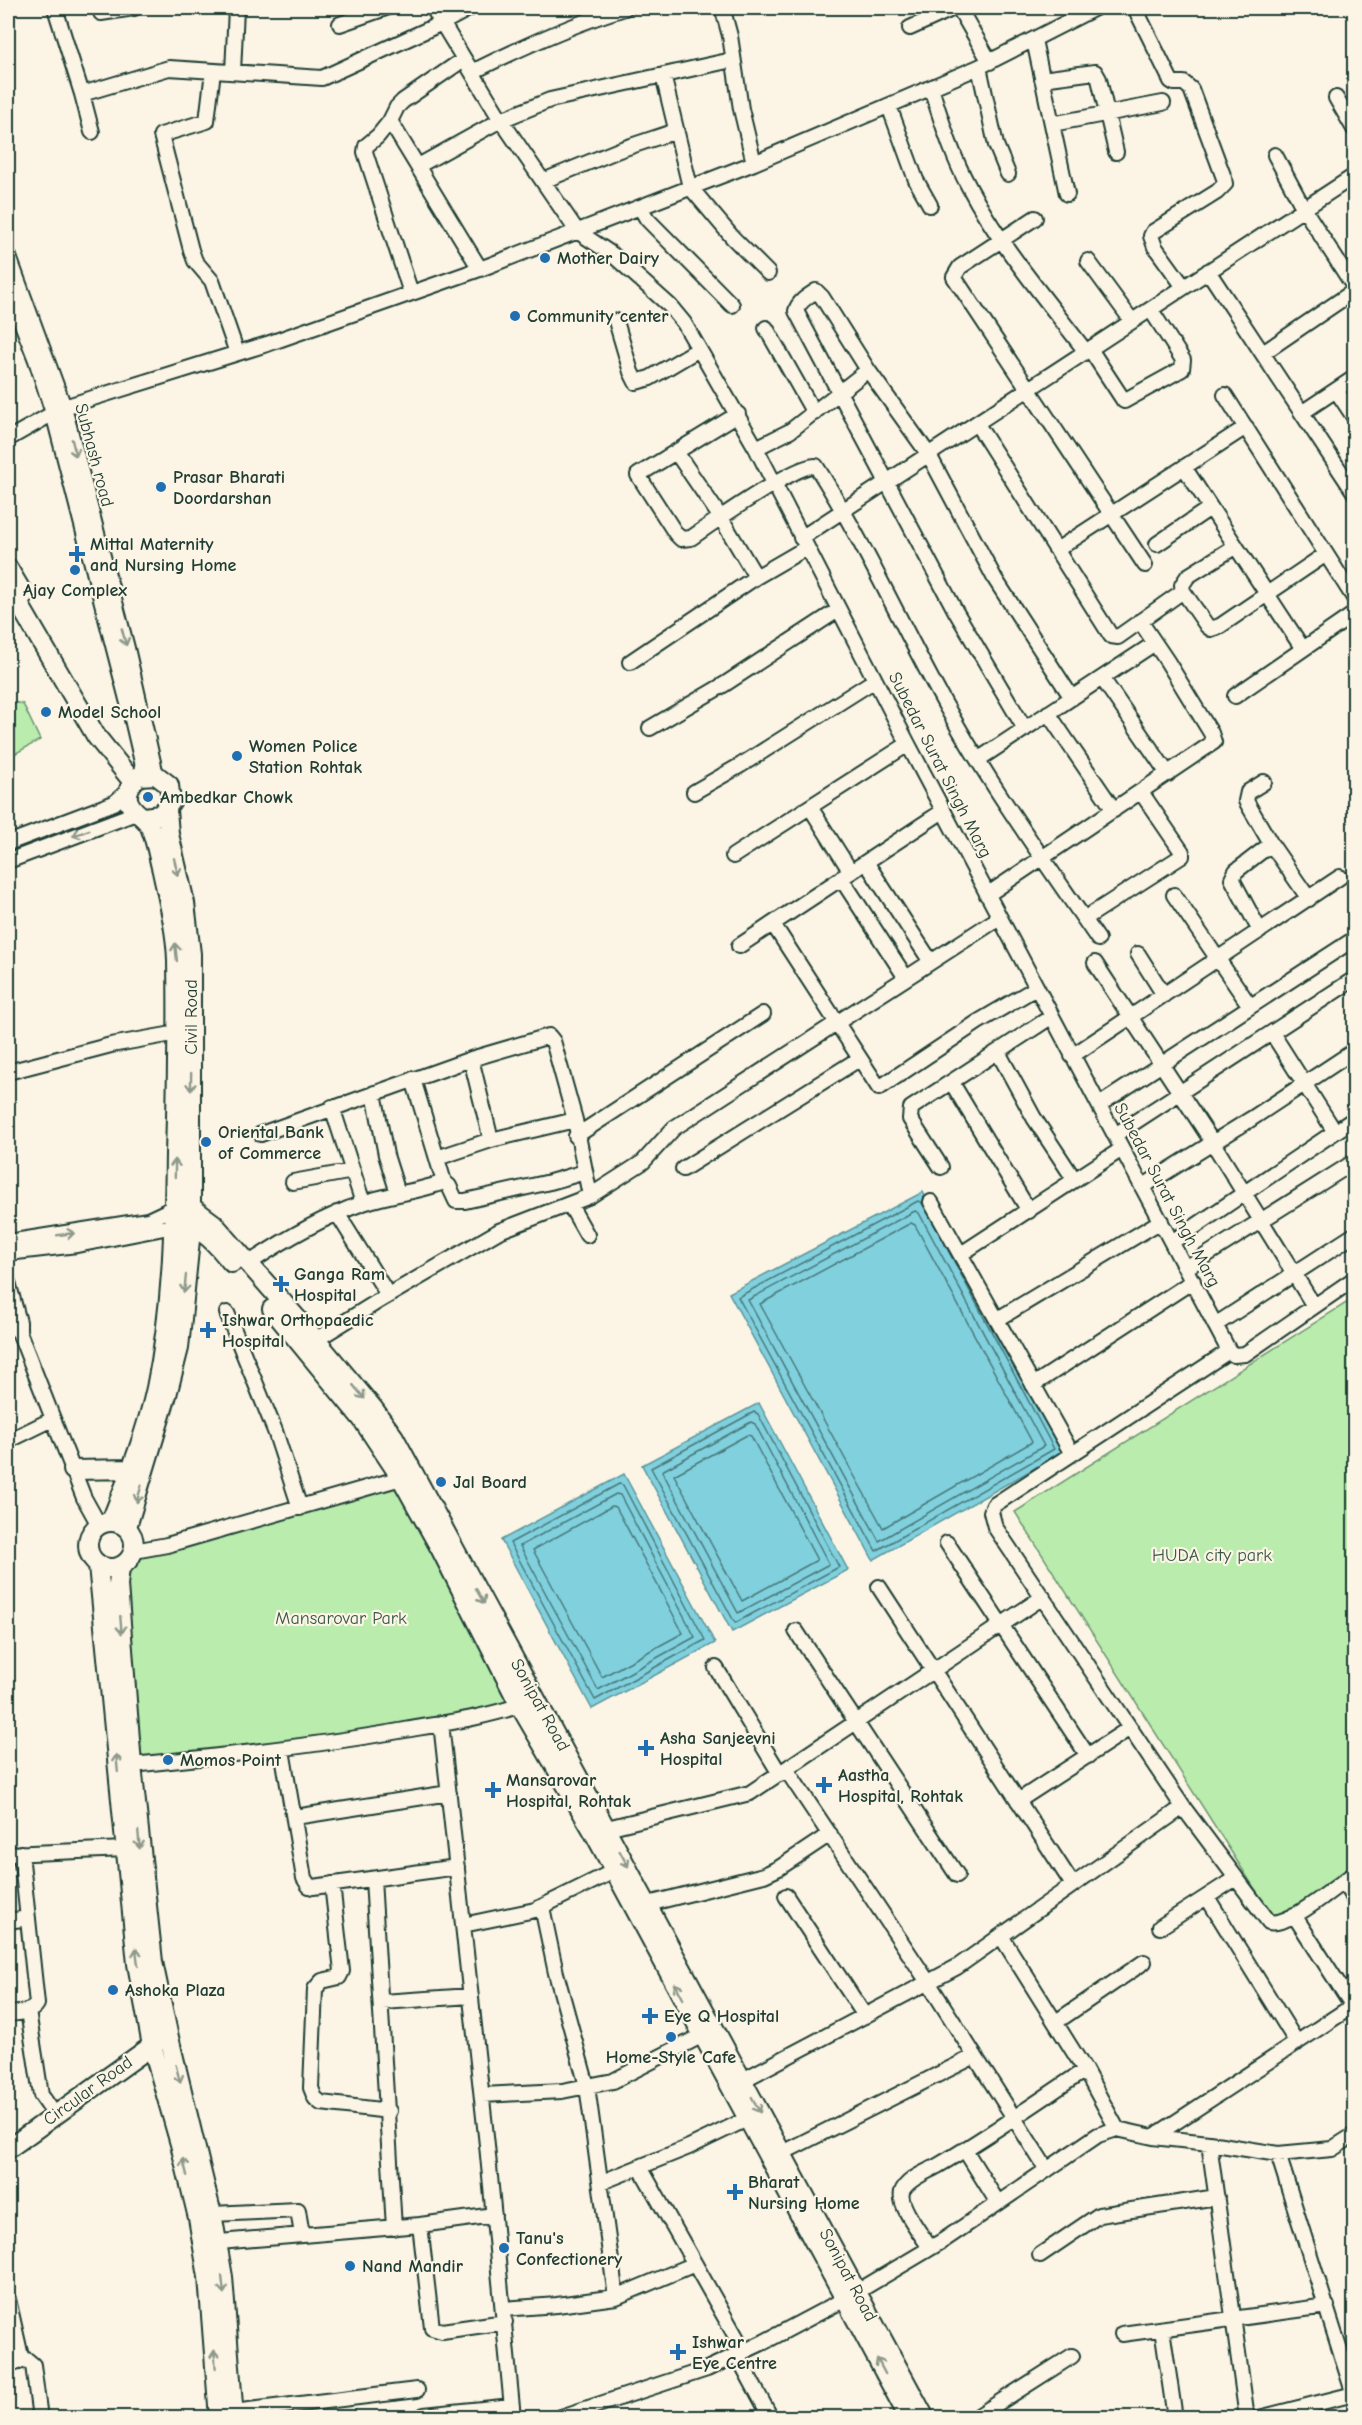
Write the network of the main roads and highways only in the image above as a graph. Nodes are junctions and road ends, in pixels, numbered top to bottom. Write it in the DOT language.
graph roads {
  1 [pos="8,568"];
  2 [pos="8,585"];
  3 [pos="8,603"];
  4 [pos="96,736"];
  5 [pos="141,780"];
  6 [pos="167,810"];
  7 [pos="140,815"];
  8 [pos="182,1206"];
  9 [pos="182,1226"];
  10 [pos="310,1344"];
  11 [pos="132,1469"];
  12 [pos="73,1470"];
  13 [pos="112,1524"];
  14 [pos="446,1547"];
  15 [pos="98,1565"];
  16 [pos="120,1567"];
  17 [pos="529,1703"];
  18 [pos="170,2041"];
  19 [pos="154,2052"];
  20 [pos="8,2149"];
  21 [pos="8,2157"];
  22 [pos="210,2243"];
  23 [pos="851,2296"];
  24 [pos="229,2416"];
  25 [pos="909,2418"];
  26 [pos="925,2418"];
  1 -- 4 [label="main road"];
  2 -- 4 [label="main road"];
  3 -- 4 [label="main road"];
  4 -- 5 [label="main road"];
  5 -- 6 [label="main road"];
  5 -- 7 [label="main road"];
  6 -- 7 [label="main road"];
  6 -- 8 [label="main road, Civil Road, one-way"];
  8 -- 7 [label="main road, Civil Road, one-way"];
  8 -- 9 [label="main road, Civil Road"];
  8 -- 10 [label="main road, Sonipat Road"];
  9 -- 10 [label="main road, Sonipat Road"];
  9 -- 11 [label="main road"];
  9 -- 13 [label="main road, one-way"];
  10 -- 14 [label="main road, Sonipat Road"];
  10 -- 14 [label="main road, Sonipat Road, one-way"];
  11 -- 12 [label="main road"];
  11 -- 13 [label="main road"];
  13 -- 15 [label="main road"];
  13 -- 16 [label="main road"];
  14 -- 17 [label="main road, Sonipat Road"];
  15 -- 16 [label="main road"];
  19 -- 15 [label="main road, one-way"];
  16 -- 18 [label="main road, one-way"];
  23 -- 17 [label="main road, Sonipat Road, one-way"];
  17 -- 23 [label="main road, Sonipat Road, one-way"];
  18 -- 19 [label="main road, Circular Road"];
  18 -- 22 [label="main road, one-way"];
  19 -- 20 [label="main road, Circular Road"];
  19 -- 21 [label="main road, Circular Road"];
  22 -- 19 [label="main road, one-way"];
  22 -- 24 [label="main road"];
  25 -- 23 [label="main road, Sonipat Road, one-way"];
  23 -- 26 [label="main road, Sonipat Road"];
}
